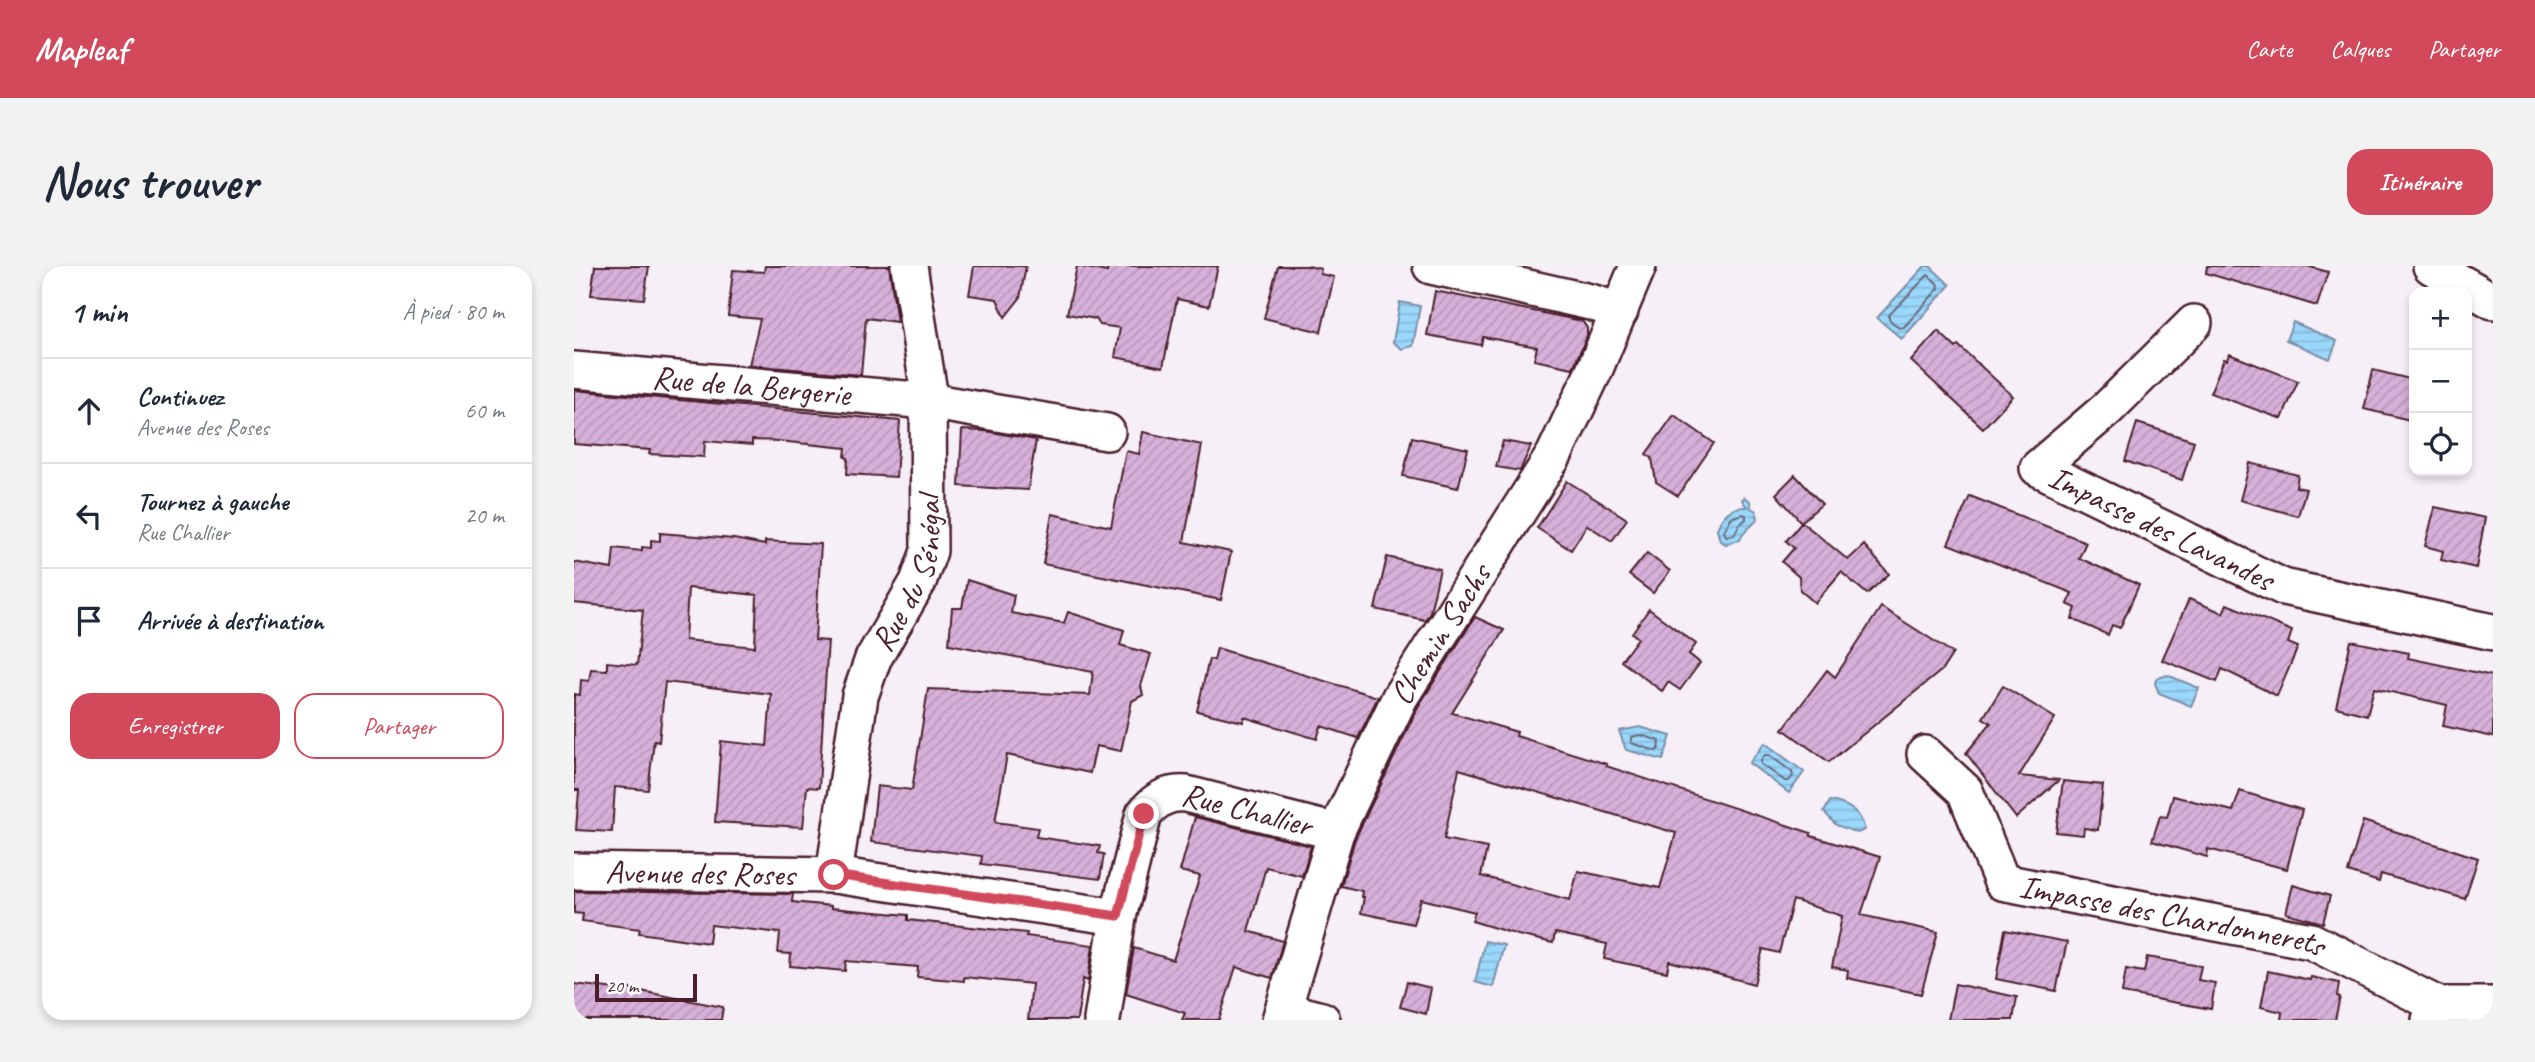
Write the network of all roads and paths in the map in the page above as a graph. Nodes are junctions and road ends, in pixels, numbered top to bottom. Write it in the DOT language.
graph roads {
  1 [pos="909,266"];
  2 [pos="1431,266"];
  3 [pos="1638,266"];
  4 [pos="2431,266"];
  5 [pos="2493,301"];
  6 [pos="1619,311"];
  7 [pos="2194,323"];
  8 [pos="574,370"];
  9 [pos="928,401"];
  10 [pos="1107,432"];
  11 [pos="2493,632"];
  12 [pos="1925,754"];
  13 [pos="1336,832"];
  14 [pos="574,871"];
  15 [pos="834,875"];
  16 [pos="1118,916"];
  17 [pos="2493,1005"];
  18 [pos="2434,1012"];
  19 [pos="1281,1015"];
  20 [pos="1102,1020"];
  21 [pos="1322,1020"];
  1 -- 9 [label="street, Rue du Sénégal"];
  2 -- 6 [label="street"];
  3 -- 6 [label="street, Chemin Sachs"];
  4 -- 5 [label="street"];
  6 -- 13 [label="street, Chemin Sachs"];
  7 -- 11 [label="street, Impasse des Lavandes"];
  8 -- 9 [label="street, Rue de la Bergerie"];
  9 -- 10 [label="street, Rue de la Bergerie"];
  9 -- 15 [label="street, Rue du Sénégal"];
  12 -- 18 [label="street, Impasse des Chardonnerets"];
  13 -- 16 [label="street, Rue Challier"];
  13 -- 19 [label="street, Chemin Sachs"];
  14 -- 15 [label="street, Avenue des Roses"];
  15 -- 16 [label="street, Avenue des Roses"];
  16 -- 20 [label="street, Rue Challier"];
  17 -- 18 [label="street"];
  19 -- 21 [label="street"];
}
